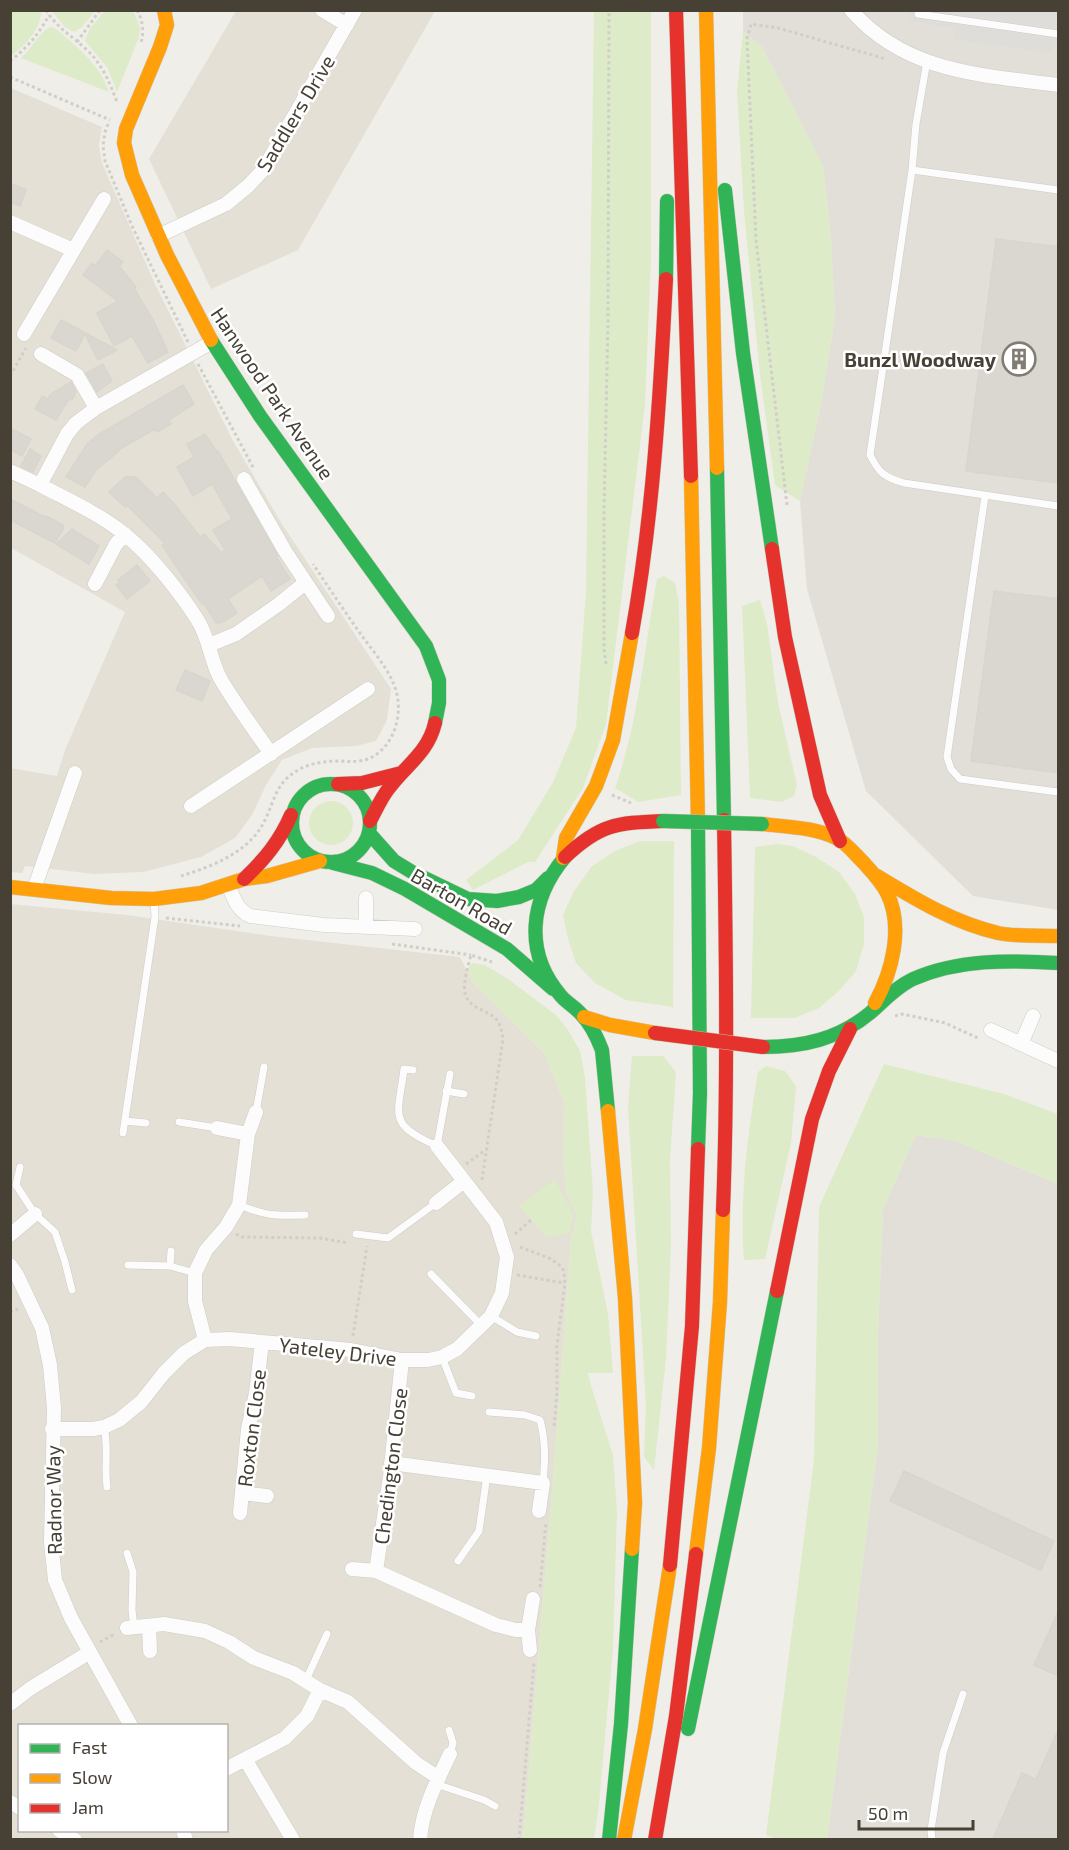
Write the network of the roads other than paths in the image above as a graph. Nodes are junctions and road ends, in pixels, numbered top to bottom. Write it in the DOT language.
graph roads {
  1 [pos="164,10"];
  2 [pos="322,10"];
  3 [pos="355,10"];
  4 [pos="676,10"];
  5 [pos="706,10"];
  6 [pos="851,10"];
  7 [pos="919,10"];
  8 [pos="347,24"];
  9 [pos="1059,34"];
  10 [pos="927,61"];
  11 [pos="678,82"];
  12 [pos="1059,85"];
  13 [pos="709,123"];
  14 [pos="912,170"];
  15 [pos="1059,190"];
  16 [pos="104,198"];
  17 [pos="10,222"];
  18 [pos="158,236"];
  19 [pos="73,250"];
  20 [pos="24,334"];
  21 [pos="212,342"];
  22 [pos="41,354"];
  23 [pos="96,408"];
  24 [pos="10,471"];
  25 [pos="250,475"];
  26 [pos="40,485"];
  27 [pos="985,496"];
  28 [pos="1059,506"];
  29 [pos="125,534"];
  30 [pos="95,584"];
  31 [pos="305,584"];
  32 [pos="328,616"];
  33 [pos="209,645"];
  34 [pos="368,689"];
  35 [pos="271,754"];
  36 [pos="404,772"];
  37 [pos="75,773"];
  38 [pos="338,784"];
  39 [pos="1059,792"];
  40 [pos="191,806"];
  41 [pos="293,809"];
  42 [pos="370,827"];
  43 [pos="840,841"];
  44 [pos="562,858"];
  45 [pos="326,862"];
  46 [pos="875,874"];
  47 [pos="548,878"];
  48 [pos="244,879"];
  49 [pos="228,884"];
  50 [pos="10,887"];
  51 [pos="34,889"];
  52 [pos="366,898"];
  53 [pos="154,899"];
  54 [pos="366,927"];
  55 [pos="415,929"];
  56 [pos="1059,936"];
  57 [pos="1059,963"];
  58 [pos="560,995"];
  59 [pos="871,1012"];
  60 [pos="1033,1016"];
  61 [pos="584,1017"];
  62 [pos="850,1029"];
  63 [pos="987,1035"];
  64 [pos="1021,1044"];
  65 [pos="1059,1061"];
  66 [pos="264,1066"];
  67 [pos="413,1070"];
  68 [pos="450,1074"];
  69 [pos="446,1091"];
  70 [pos="464,1094"];
  71 [pos="256,1112"];
  72 [pos="125,1121"];
  73 [pos="179,1122"];
  74 [pos="146,1124"];
  75 [pos="217,1128"];
  76 [pos="123,1133"];
  77 [pos="248,1134"];
  78 [pos="437,1146"];
  79 [pos="20,1167"];
  80 [pos="463,1174"];
  81 [pos="436,1203"];
  82 [pos="239,1205"];
  83 [pos="35,1214"];
  84 [pos="305,1215"];
  85 [pos="356,1234"];
  86 [pos="10,1235"];
  87 [pos="171,1251"];
  88 [pos="10,1265"];
  89 [pos="128,1265"];
  90 [pos="170,1266"];
  91 [pos="195,1273"];
  92 [pos="431,1274"];
  93 [pos="72,1290"];
  94 [pos="487,1321"];
  95 [pos="536,1336"];
  96 [pos="205,1340"];
  97 [pos="262,1342"];
  98 [pos="442,1357"];
  99 [pos="402,1360"];
  100 [pos="472,1396"];
  101 [pos="489,1412"];
  102 [pos="104,1427"];
  103 [pos="52,1429"];
  104 [pos="391,1462"];
  105 [pos="487,1475"];
  106 [pos="543,1483"];
  107 [pos="107,1487"];
  108 [pos="242,1493"];
  109 [pos="267,1496"];
  110 [pos="539,1511"];
  111 [pos="240,1514"];
  112 [pos="127,1553"];
  113 [pos="458,1561"];
  114 [pos="352,1569"];
  115 [pos="376,1571"];
  116 [pos="533,1599"];
  117 [pos="149,1626"];
  118 [pos="131,1627"];
  119 [pos="528,1630"];
  120 [pos="327,1634"];
  121 [pos="89,1650"];
  122 [pos="530,1650"];
  123 [pos="150,1651"];
  124 [pos="306,1680"];
  125 [pos="320,1690"];
  126 [pos="963,1694"];
  127 [pos="10,1704"];
  128 [pos="130,1724"];
  129 [pos="449,1730"];
  130 [pos="450,1754"];
  131 [pos="245,1759"];
  132 [pos="228,1768"];
  133 [pos="437,1781"];
  134 [pos="495,1806"];
  135 [pos="661,1811"];
  136 [pos="293,1839"];
  137 [pos="420,1839"];
  138 [pos="609,1839"];
  139 [pos="624,1839"];
  140 [pos="655,1839"];
  141 [pos="932,1839"];
  1 -- 18 [label="main road, Hanwood Park Avenue"];
  2 -- 8 [label="street"];
  3 -- 8 [label="street, Saddlers Drive"];
  4 -- 11 [label="main road"];
  5 -- 13 [label="main road"];
  6 -- 10 [label="street"];
  7 -- 9 [label="lane"];
  8 -- 18 [label="street, Saddlers Drive"];
  10 -- 12 [label="street"];
  10 -- 14 [label="lane"];
  11 -- 44 [label="main road"];
  11 -- 139 [label="main road"];
  13 -- 43 [label="main road"];
  13 -- 135 [label="main road"];
  14 -- 15 [label="lane"];
  14 -- 27 [label="lane"];
  16 -- 19 [label="street"];
  17 -- 19 [label="street"];
  18 -- 21 [label="main road, Hanwood Park Avenue"];
  19 -- 20 [label="street"];
  21 -- 23 [label="street"];
  21 -- 36 [label="main road, Hanwood Park Avenue"];
  22 -- 23 [label="street"];
  23 -- 26 [label="street"];
  24 -- 26 [label="street"];
  25 -- 31 [label="street"];
  26 -- 29 [label="street"];
  27 -- 28 [label="lane"];
  27 -- 39 [label="lane"];
  29 -- 30 [label="street"];
  29 -- 33 [label="street"];
  31 -- 32 [label="street"];
  31 -- 33 [label="street"];
  33 -- 35 [label="street"];
  34 -- 35 [label="street"];
  35 -- 40 [label="street"];
  36 -- 38 [label="main road"];
  36 -- 42 [label="main road, Hanwood Park Avenue"];
  37 -- 51 [label="street"];
  38 -- 41 [label="main road"];
  38 -- 42 [label="main road"];
  41 -- 45 [label="main road"];
  41 -- 48 [label="main road"];
  42 -- 45 [label="main road"];
  42 -- 47 [label="main road, Barton Road"];
  43 -- 44 [label="main road, bridge"];
  43 -- 46 [label="main road"];
  44 -- 47 [label="main road"];
  45 -- 48 [label="main road"];
  45 -- 58 [label="main road, Barton Road"];
  46 -- 56 [label="main road"];
  46 -- 59 [label="main road"];
  47 -- 58 [label="main road"];
  48 -- 49 [label="main road"];
  49 -- 53 [label="main road"];
  49 -- 54 [label="street"];
  50 -- 51 [label="main road"];
  51 -- 53 [label="main road"];
  52 -- 54 [label="street"];
  53 -- 72 [label="lane"];
  54 -- 55 [label="street"];
  57 -- 59 [label="main road"];
  58 -- 61 [label="main road, Barton Road"];
  59 -- 62 [label="main road"];
  60 -- 64 [label="street"];
  61 -- 62 [label="main road, bridge"];
  61 -- 138 [label="main road"];
  62 -- 135 [label="main road"];
  63 -- 64 [label="street"];
  64 -- 65 [label="street"];
  66 -- 71 [label="lane"];
  67 -- 78 [label="lane"];
  68 -- 69 [label="lane"];
  69 -- 70 [label="lane"];
  69 -- 78 [label="lane"];
  71 -- 77 [label="street"];
  72 -- 74 [label="lane"];
  72 -- 76 [label="lane"];
  73 -- 75 [label="lane"];
  75 -- 77 [label="street"];
  77 -- 82 [label="street"];
  78 -- 80 [label="street, Yateley Drive"];
  79 -- 83 [label="lane"];
  80 -- 81 [label="street"];
  80 -- 94 [label="street, Yateley Drive"];
  81 -- 85 [label="lane"];
  82 -- 84 [label="lane"];
  82 -- 91 [label="street"];
  83 -- 86 [label="street"];
  83 -- 93 [label="lane"];
  87 -- 90 [label="lane"];
  88 -- 103 [label="street, Radnor Way"];
  89 -- 90 [label="lane"];
  90 -- 91 [label="lane"];
  91 -- 96 [label="street"];
  92 -- 94 [label="lane"];
  94 -- 95 [label="lane"];
  94 -- 98 [label="street, Yateley Drive"];
  96 -- 97 [label="street, Yateley Drive"];
  96 -- 102 [label="street"];
  97 -- 99 [label="street, Yateley Drive"];
  97 -- 108 [label="street, Roxton Close"];
  98 -- 99 [label="street, Yateley Drive"];
  98 -- 100 [label="lane"];
  99 -- 104 [label="street, Chedington Close"];
  101 -- 106 [label="lane"];
  102 -- 103 [label="street"];
  102 -- 107 [label="lane"];
  103 -- 121 [label="street, Radnor Way"];
  104 -- 105 [label="street"];
  104 -- 115 [label="street, Chedington Close"];
  105 -- 106 [label="street"];
  105 -- 113 [label="lane"];
  106 -- 110 [label="street"];
  108 -- 109 [label="street"];
  108 -- 111 [label="street, Roxton Close"];
  112 -- 118 [label="lane"];
  114 -- 115 [label="street, Chedington Close"];
  115 -- 119 [label="street, Chedington Close"];
  116 -- 119 [label="street"];
  117 -- 118 [label="street"];
  117 -- 123 [label="street"];
  117 -- 124 [label="street"];
  119 -- 122 [label="street"];
  120 -- 124 [label="lane"];
  121 -- 127 [label="street"];
  121 -- 128 [label="street, Radnor Way"];
  124 -- 125 [label="street"];
  125 -- 131 [label="street"];
  125 -- 133 [label="street"];
  126 -- 141 [label="lane"];
  129 -- 130 [label="lane"];
  130 -- 133 [label="street"];
  131 -- 132 [label="street"];
  131 -- 136 [label="street"];
  133 -- 134 [label="lane"];
  133 -- 137 [label="street"];
  135 -- 140 [label="main road"];
}
